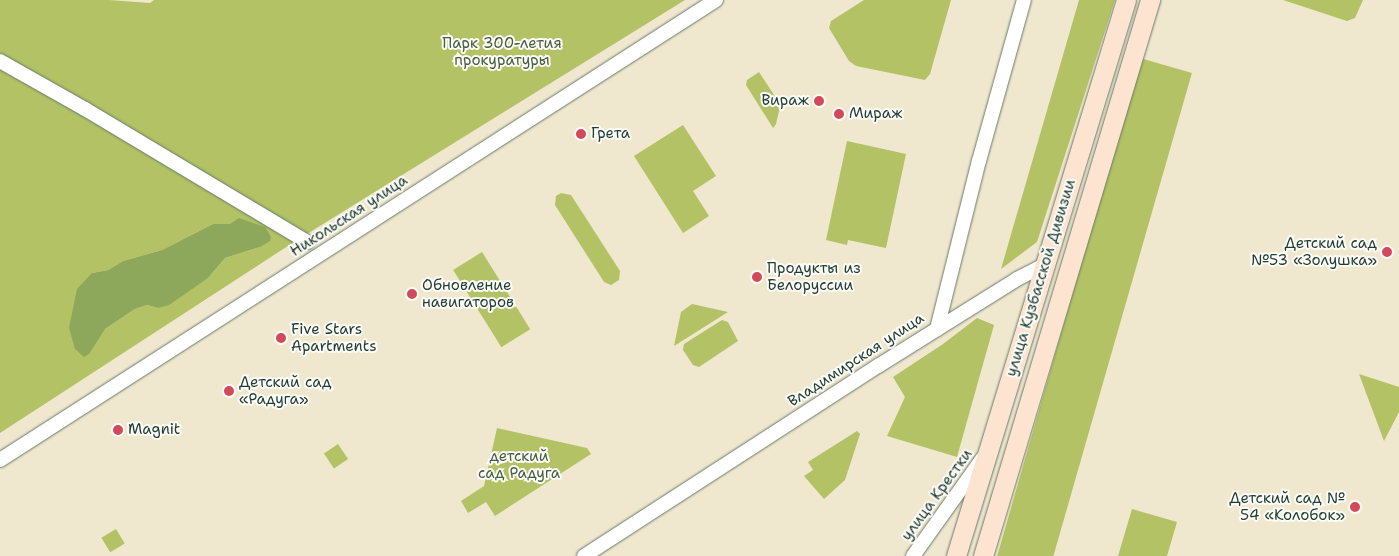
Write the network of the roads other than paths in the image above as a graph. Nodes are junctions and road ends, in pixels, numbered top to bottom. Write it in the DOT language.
graph roads {
  1 [pos="716,0"];
  2 [pos="1024,0"];
  3 [pos="1126,0"];
  4 [pos="1150,0"];
  5 [pos="0,61"];
  6 [pos="307,242"];
  7 [pos="1046,264"];
  8 [pos="937,329"];
  9 [pos="987,454"];
  10 [pos="0,460"];
  11 [pos="584,556"];
  12 [pos="913,556"];
  13 [pos="956,556"];
  14 [pos="983,556"];
  1 -- 10 [label="street, Никольская улица"];
  2 -- 8 [label="street, Владимирская улица"];
  3 -- 7 [label="street, улица Кузбасской Дивизии"];
  4 -- 14 [label="street, улица Кузбасской Дивизии"];
  5 -- 6 [label="street"];
  7 -- 8 [label="street"];
  7 -- 9 [label="street, улица Кузбасской Дивизии"];
  8 -- 11 [label="street, Владимирская улица"];
  9 -- 12 [label="street, улица Крестки"];
  9 -- 13 [label="street, улица Кузбасской Дивизии"];
}
